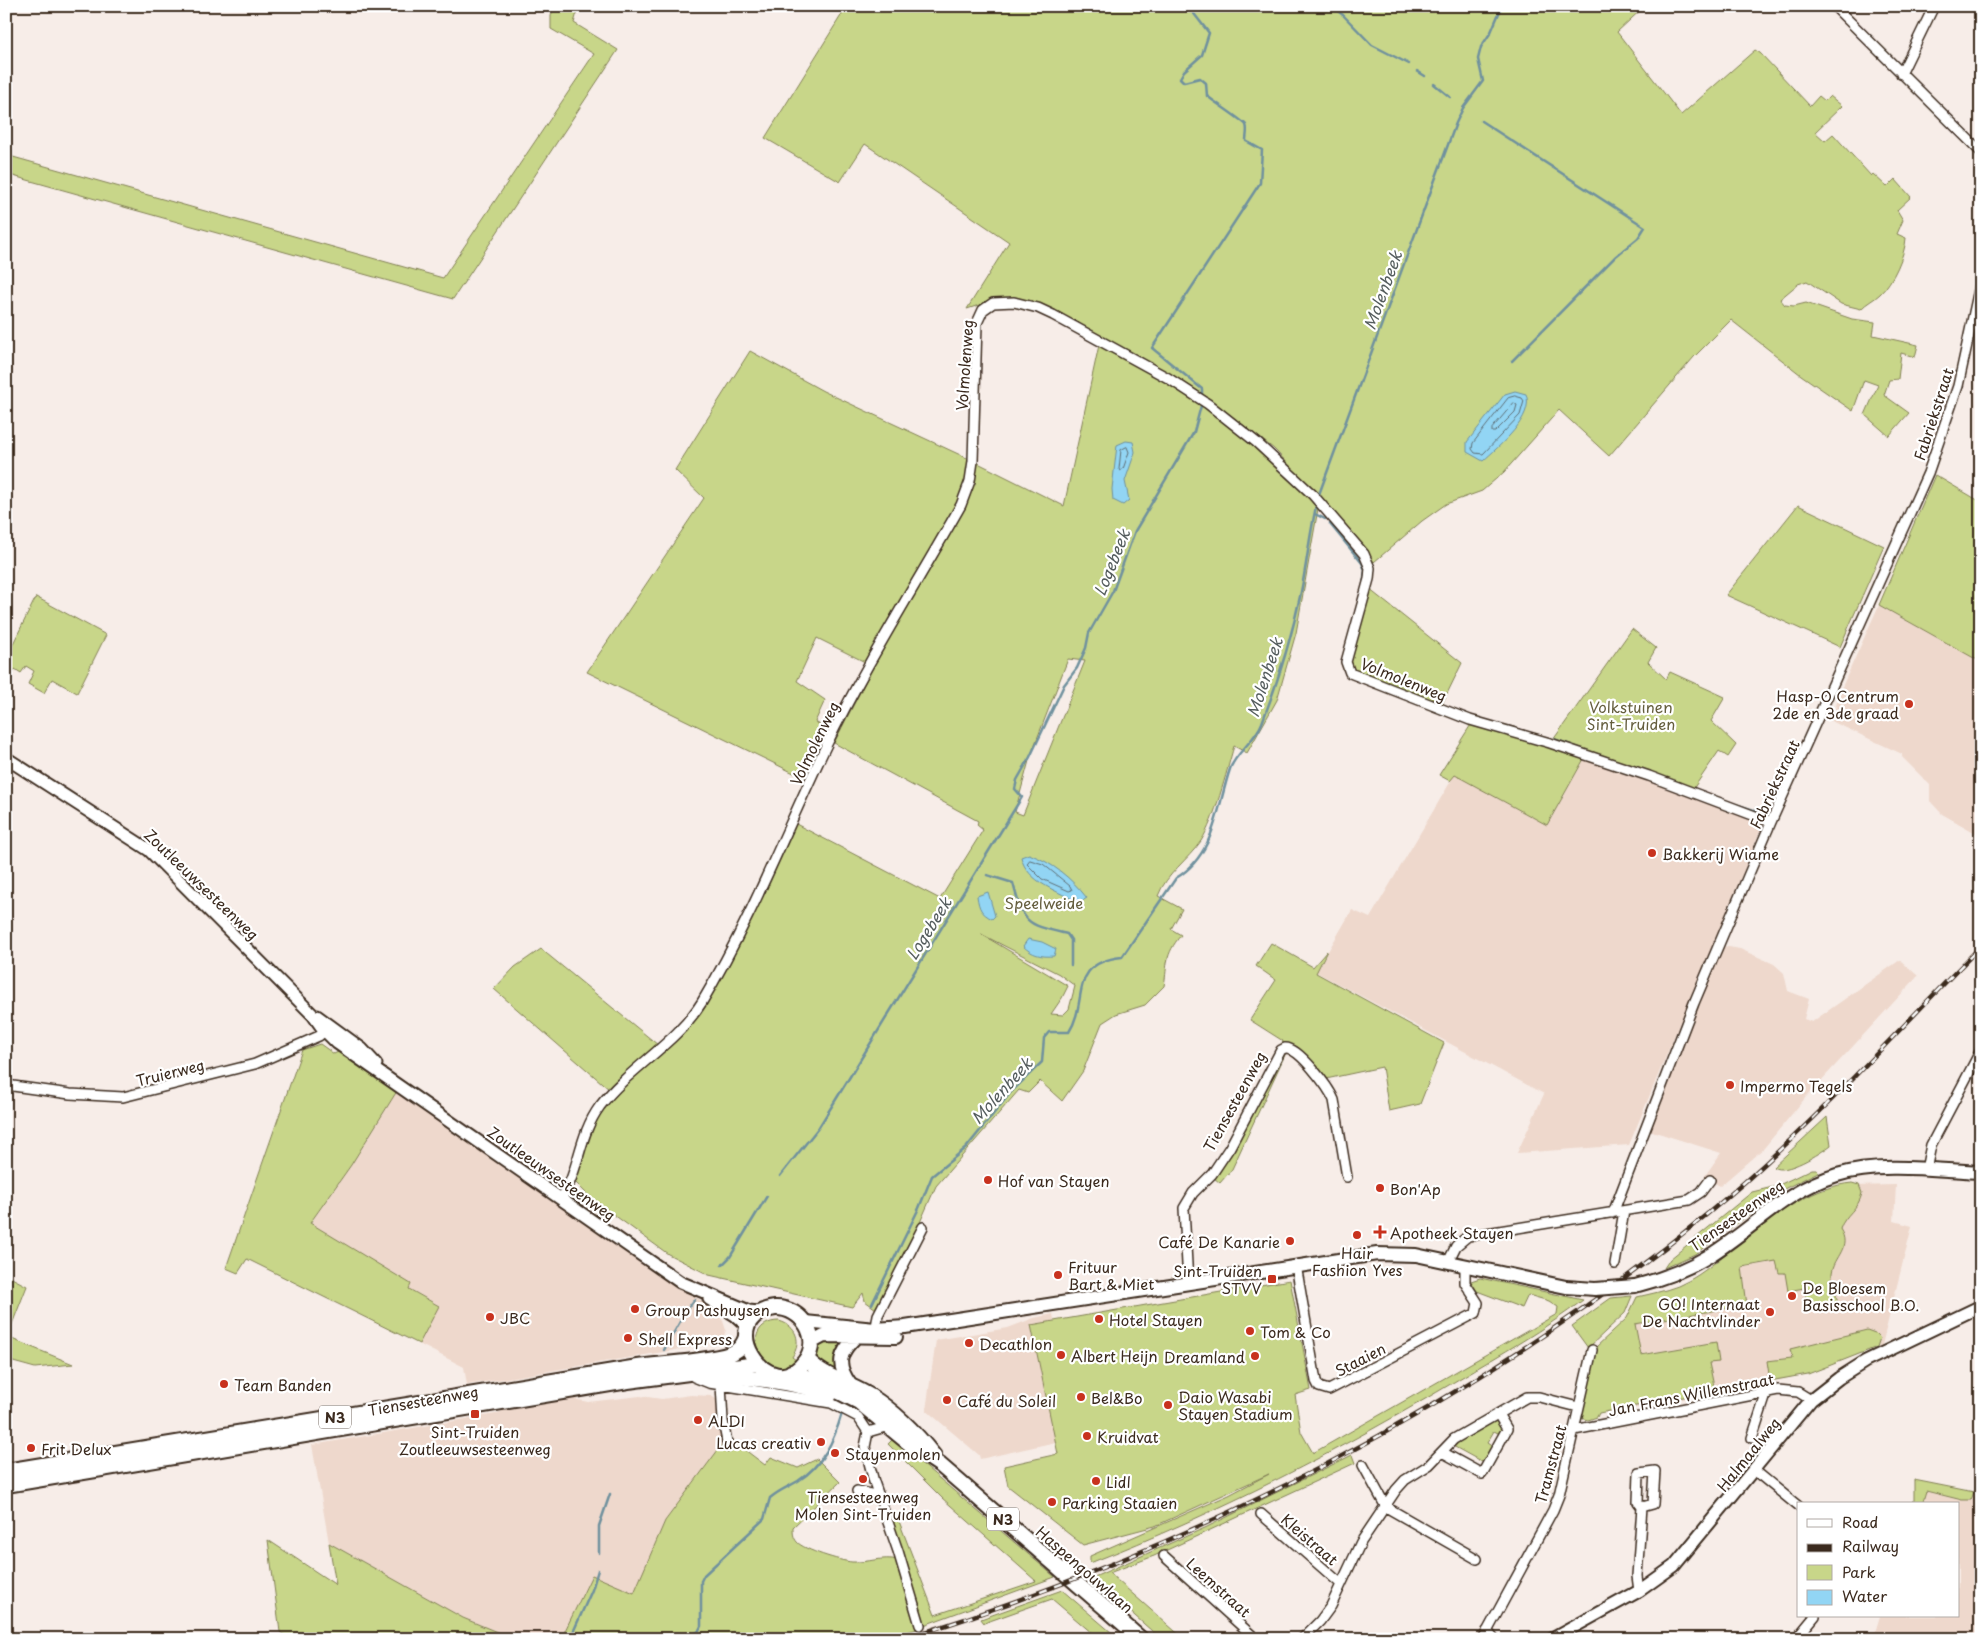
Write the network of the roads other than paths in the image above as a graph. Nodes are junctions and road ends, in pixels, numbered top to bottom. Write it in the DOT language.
graph roads {
  1 [pos="1834,6"];
  2 [pos="1934,6"];
  3 [pos="1900,74"];
  4 [pos="1981,152"];
  5 [pos="1981,280"];
  6 [pos="6,758"];
  7 [pos="1771,822"];
  8 [pos="328,1028"];
  9 [pos="1981,1050"];
  10 [pos="6,1085"];
  11 [pos="1926,1170"];
  12 [pos="1981,1172"];
  13 [pos="1347,1177"];
  14 [pos="1710,1180"];
  15 [pos="562,1199"];
  16 [pos="1624,1211"];
  17 [pos="1613,1213"];
  18 [pos="923,1227"];
  19 [pos="1448,1262"];
  20 [pos="1615,1264"];
  21 [pos="1296,1265"];
  22 [pos="1465,1265"];
  23 [pos="1188,1283"];
  24 [pos="702,1293"];
  25 [pos="1981,1306"];
  26 [pos="758,1312"];
  27 [pos="805,1322"];
  28 [pos="747,1332"];
  29 [pos="875,1333"];
  30 [pos="856,1337"];
  31 [pos="811,1343"];
  32 [pos="1592,1350"];
  33 [pos="807,1358"];
  34 [pos="756,1364"];
  35 [pos="791,1372"];
  36 [pos="678,1375"];
  37 [pos="694,1376"];
  38 [pos="721,1384"];
  39 [pos="850,1384"];
  40 [pos="1767,1392"];
  41 [pos="1811,1400"];
  42 [pos="1578,1407"];
  43 [pos="874,1414"];
  44 [pos="1498,1414"];
  45 [pos="889,1426"];
  46 [pos="1574,1430"];
  47 [pos="868,1432"];
  48 [pos="1752,1438"];
  49 [pos="728,1447"];
  50 [pos="1442,1452"];
  51 [pos="940,1465"];
  52 [pos="1363,1465"];
  53 [pos="1754,1470"];
  54 [pos="6,1471"];
  55 [pos="6,1486"];
  56 [pos="857,1491"];
  57 [pos="879,1496"];
  58 [pos="1797,1505"];
  59 [pos="1386,1507"];
  60 [pos="1642,1507"];
  61 [pos="1261,1514"];
  62 [pos="1164,1556"];
  63 [pos="1477,1559"];
  64 [pos="1341,1584"];
  65 [pos="1639,1591"];
  66 [pos="1813,1618"];
  67 [pos="920,1625"];
  68 [pos="1485,1635"];
  69 [pos="1570,1635"];
  70 [pos="1141,1639"];
  71 [pos="1256,1639"];
  72 [pos="1302,1639"];
  73 [pos="1494,1639"];
  74 [pos="1552,1639"];
  75 [pos="1796,1639"];
  1 -- 3 [label="street"];
  2 -- 3 [label="street"];
  3 -- 4 [label="street"];
  5 -- 7 [label="street, Fabriekstraat"];
  6 -- 8 [label="street, Zoutleeuwsesteenweg"];
  7 -- 15 [label="street, Volmolenweg"];
  7 -- 17 [label="street, Fabriekstraat"];
  8 -- 10 [label="street, Truierweg"];
  8 -- 15 [label="street, Zoutleeuwsesteenweg"];
  9 -- 11 [label="street"];
  11 -- 12 [label="main road, Tiensesteenweg"];
  11 -- 22 [label="main road, Tiensesteenweg, bridge"];
  13 -- 23 [label="street, Tiensesteenweg"];
  14 -- 16 [label="street"];
  15 -- 24 [label="street, Zoutleeuwsesteenweg"];
  16 -- 17 [label="street"];
  16 -- 20 [label="street"];
  17 -- 19 [label="street"];
  18 -- 29 [label="street"];
  19 -- 21 [label="main road, Tiensesteenweg"];
  19 -- 22 [label="main road, Tiensesteenweg"];
  21 -- 22 [label="street, Staaien"];
  21 -- 23 [label="main road, Tiensesteenweg"];
  23 -- 29 [label="main road, Tiensesteenweg"];
  24 -- 26 [label="street, Zoutleeuwsesteenweg"];
  24 -- 28 [label="street, Zoutleeuwsesteenweg"];
  25 -- 41 [label="street, Halmaalweg"];
  26 -- 27 [label="main road"];
  26 -- 28 [label="main road, N3"];
  27 -- 29 [label="main road, Tiensesteenweg"];
  27 -- 31 [label="main road"];
  28 -- 34 [label="main road"];
  28 -- 54 [label="main road, Tiensesteenweg / N3"];
  29 -- 30 [label="main road, Tiensesteenweg"];
  30 -- 31 [label="main road, Tiensesteenweg"];
  30 -- 39 [label="main road"];
  31 -- 33 [label="main road"];
  32 -- 42 [label="street, Tramstraat"];
  33 -- 35 [label="main road"];
  33 -- 39 [label="main road, Haspengouwlaan / N3"];
  34 -- 35 [label="main road, N3"];
  34 -- 36 [label="main road, Tiensesteenweg / N3"];
  35 -- 43 [label="main road, Haspengouwlaan / N3"];
  36 -- 37 [label="main road"];
  36 -- 55 [label="main road, Tiensesteenweg / N3"];
  37 -- 38 [label="street"];
  37 -- 43 [label="main road"];
  38 -- 47 [label="street"];
  38 -- 49 [label="street"];
  39 -- 51 [label="main road, Haspengouwlaan / N3"];
  40 -- 41 [label="street, Jan Frans Willemstraat"];
  40 -- 46 [label="street, Jan Frans Willemstraat"];
  40 -- 48 [label="street, Halmaalweg"];
  41 -- 53 [label="street, Halmaalweg"];
  42 -- 44 [label="street"];
  42 -- 46 [label="street, Tramstraat"];
  43 -- 45 [label="main road, Haspengouwlaan / N3"];
  44 -- 50 [label="street"];
  44 -- 50 [label="street"];
  45 -- 47 [label="street"];
  45 -- 51 [label="main road, Haspengouwlaan / N3"];
  46 -- 68 [label="street, Tramstraat"];
  47 -- 57 [label="street"];
  50 -- 59 [label="street"];
  51 -- 70 [label="main road, Haspengouwlaan / N3"];
  52 -- 59 [label="street"];
  53 -- 58 [label="street"];
  53 -- 65 [label="street, Halmaalweg"];
  56 -- 57 [label="street"];
  57 -- 67 [label="street"];
  59 -- 63 [label="street"];
  59 -- 64 [label="street"];
  60 -- 65 [label="street"];
  61 -- 64 [label="street, Kleistraat"];
  62 -- 71 [label="street, Leemstraat"];
  64 -- 72 [label="street"];
  65 -- 69 [label="street, Halmaalweg"];
  66 -- 75 [label="street"];
  68 -- 73 [label="street, Tramstraat"];
  69 -- 74 [label="street, Halmaalweg"];
}
